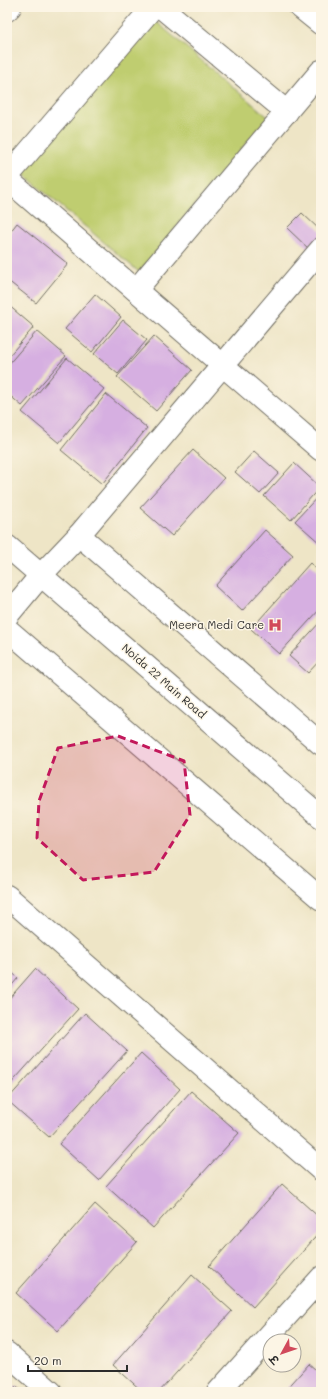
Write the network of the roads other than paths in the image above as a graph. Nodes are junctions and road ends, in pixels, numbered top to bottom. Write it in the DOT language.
graph roads {
  1 [pos="10,7"];
  2 [pos="153,7"];
  3 [pos="161,7"];
  4 [pos="300,7"];
  5 [pos="7,10"];
  6 [pos="321,24"];
  7 [pos="321,72"];
  8 [pos="287,112"];
  9 [pos="7,178"];
  10 [pos="321,249"];
  11 [pos="136,290"];
  12 [pos="223,365"];
  13 [pos="321,450"];
  14 [pos="79,535"];
  15 [pos="7,546"];
  16 [pos="41,576"];
  17 [pos="7,616"];
  18 [pos="7,629"];
  19 [pos="321,744"];
  20 [pos="321,817"];
  21 [pos="7,896"];
  22 [pos="321,899"];
  23 [pos="321,1170"];
  24 [pos="321,1278"];
  25 [pos="7,1353"];
  26 [pos="51,1392"];
  27 [pos="218,1392"];
  1 -- 5 [label="street"];
  2 -- 9 [label="street"];
  3 -- 8 [label="street"];
  4 -- 6 [label="street"];
  7 -- 8 [label="street"];
  8 -- 11 [label="street"];
  9 -- 11 [label="street"];
  10 -- 12 [label="street"];
  11 -- 12 [label="street"];
  12 -- 13 [label="street"];
  12 -- 14 [label="street"];
  14 -- 16 [label="street"];
  14 -- 19 [label="street"];
  15 -- 16 [label="street, Noida 22 Main Road"];
  16 -- 17 [label="street"];
  16 -- 20 [label="street, Noida 22 Main Road"];
  18 -- 22 [label="street"];
  21 -- 23 [label="street"];
  24 -- 27 [label="street"];
  25 -- 26 [label="street"];
}
